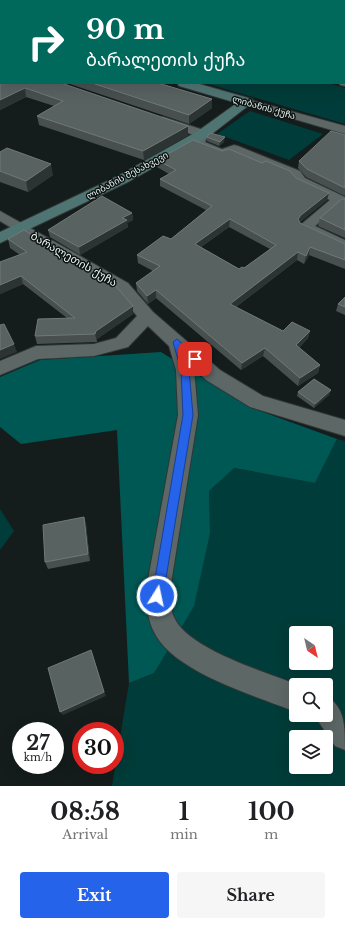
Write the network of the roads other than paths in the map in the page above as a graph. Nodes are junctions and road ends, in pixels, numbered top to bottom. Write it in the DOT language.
graph roads {
  1 [pos="186,84"];
  2 [pos="247,102"];
  3 [pos="150,116"];
  4 [pos="345,130"];
  5 [pos="203,134"];
  6 [pos="342,201"];
  7 [pos="0,215"];
  8 [pos="22,229"];
  9 [pos="0,238"];
  10 [pos="345,246"];
  11 [pos="147,316"];
  12 [pos="177,342"];
  13 [pos="0,368"];
  14 [pos="345,428"];
  15 [pos="289,695"];
  16 [pos="333,717"];
  17 [pos="345,736"];
  1 -- 2 [label="street, ლიბანის ქუჩა"];
  2 -- 4 [label="street, ლიბანის ქუჩა"];
  2 -- 5 [label="street, ლიბანის შესახვევი"];
  3 -- 5 [label="street"];
  5 -- 6 [label="street"];
  5 -- 8 [label="street, ლიბანის შესახვევი"];
  6 -- 10 [label="street"];
  7 -- 8 [label="street, ბარალეთის ქუჩა"];
  8 -- 9 [label="street, ლიბანის შესახვევი"];
  8 -- 11 [label="street, ბარალეთის ქუჩა"];
  11 -- 12 [label="street, ბარალეთის ქუჩა"];
  11 -- 13 [label="street"];
  12 -- 14 [label="street, ბარალეთის ქუჩა"];
  12 -- 15 [label="street"];
  16 -- 17 [label="street"];
}
